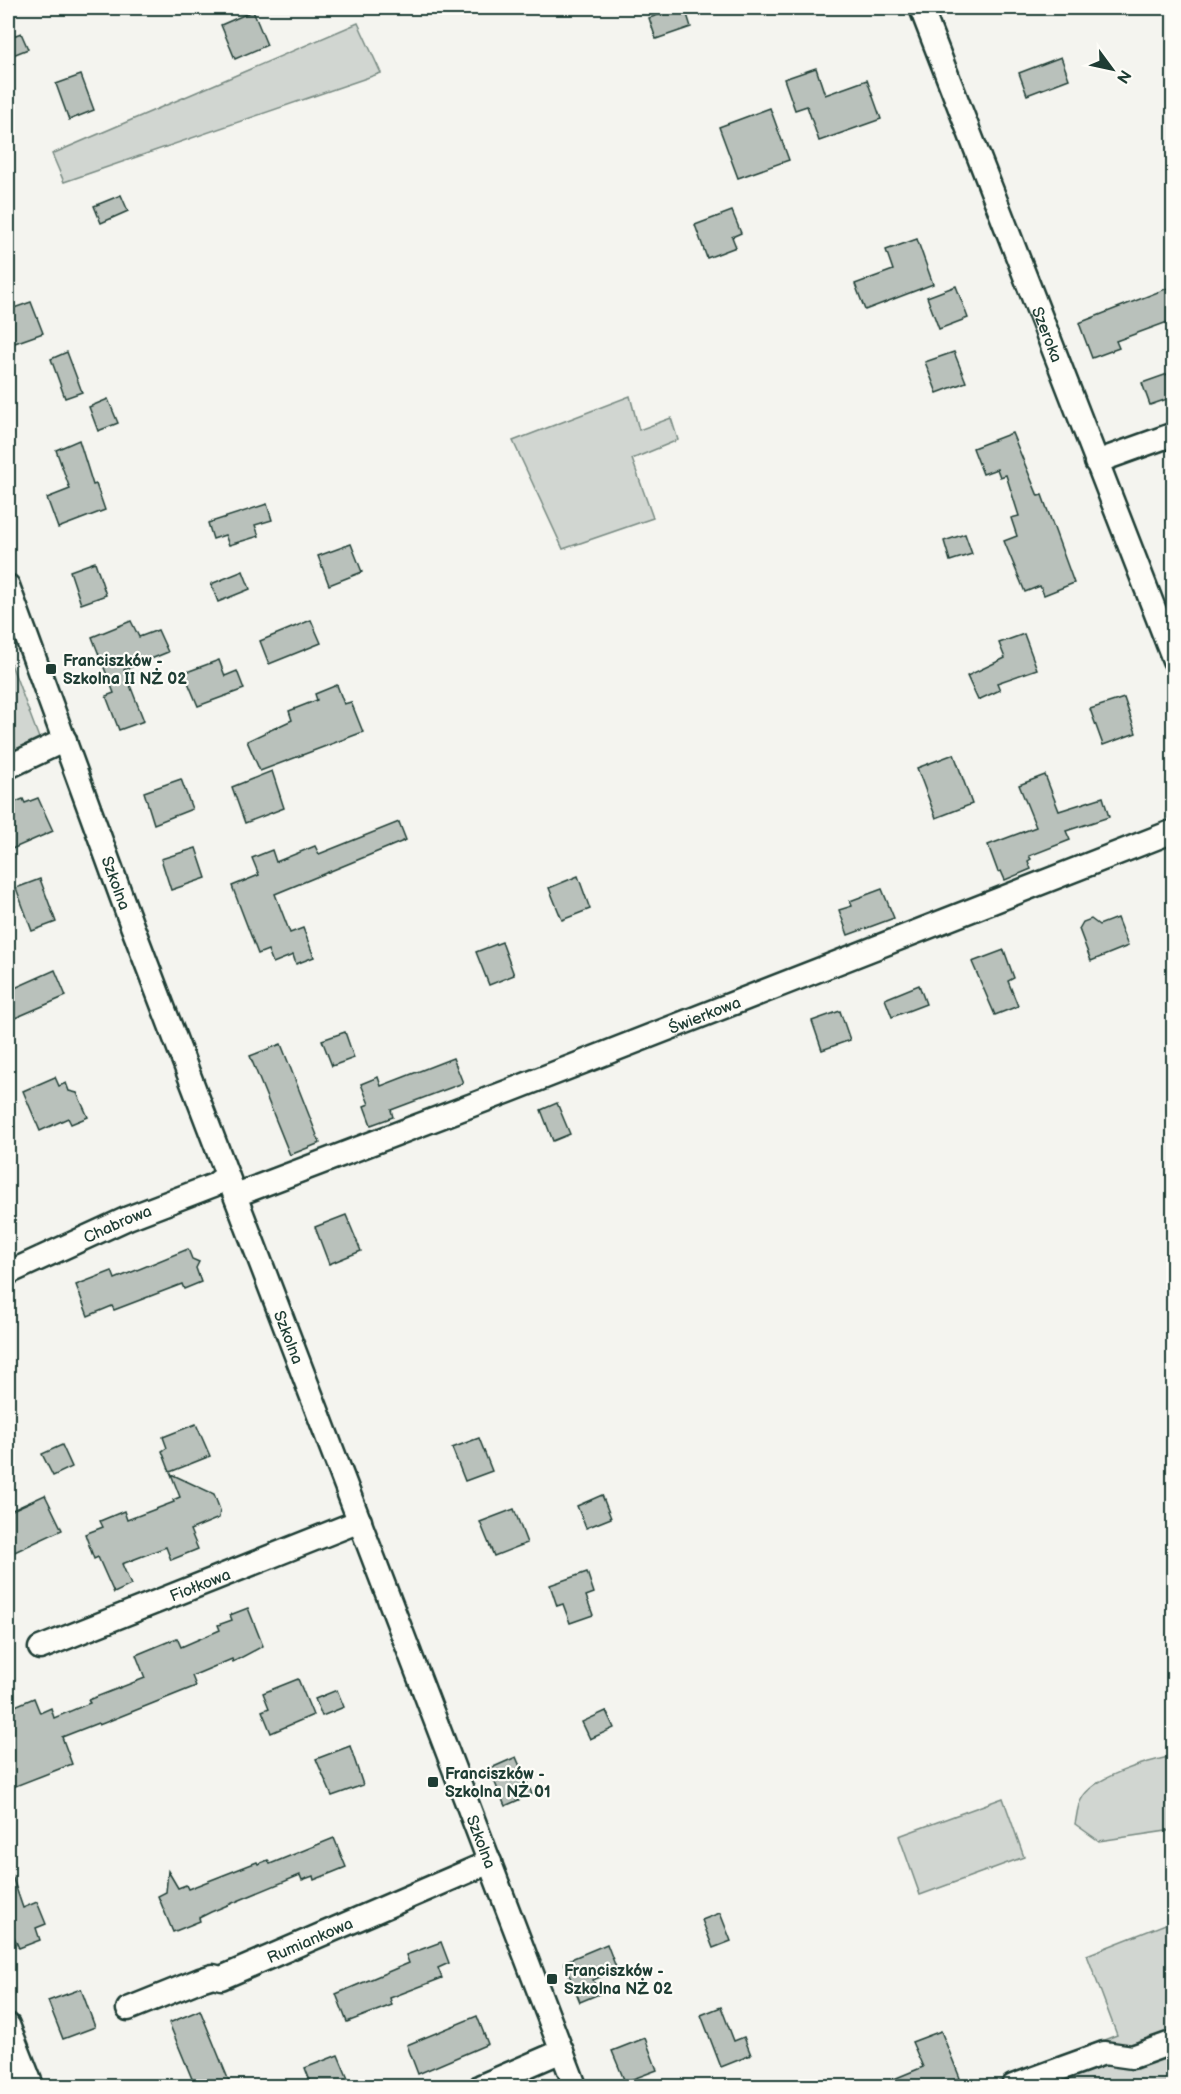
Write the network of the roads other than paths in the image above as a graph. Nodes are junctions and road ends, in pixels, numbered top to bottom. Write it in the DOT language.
graph roads {
  1 [pos="921,8"];
  2 [pos="1173,434"];
  3 [pos="1096,462"];
  4 [pos="8,586"];
  5 [pos="1173,660"];
  6 [pos="64,740"];
  7 [pos="8,767"];
  8 [pos="1173,831"];
  9 [pos="232,1185"];
  10 [pos="8,1273"];
  11 [pos="360,1521"];
  12 [pos="40,1648"];
  13 [pos="490,1862"];
  14 [pos="128,2009"];
  15 [pos="8,2025"];
  16 [pos="1173,2042"];
  17 [pos="562,2051"];
  18 [pos="32,2086"];
  19 [pos="481,2086"];
  20 [pos="575,2086"];
  21 [pos="1013,2086"];
  1 -- 3 [label="street, Szeroka"];
  2 -- 3 [label="street"];
  3 -- 5 [label="street, Szeroka"];
  4 -- 6 [label="street, Szkolna"];
  6 -- 7 [label="street"];
  6 -- 9 [label="street, Szkolna"];
  8 -- 9 [label="street, Świerkowa"];
  9 -- 10 [label="street, Chabrowa"];
  9 -- 11 [label="street, Szkolna"];
  11 -- 12 [label="street, Fiołkowa"];
  11 -- 13 [label="street, Szkolna"];
  13 -- 14 [label="street, Rumiankowa"];
  13 -- 17 [label="street, Szkolna"];
  15 -- 18 [label="street"];
  16 -- 21 [label="street"];
  17 -- 19 [label="street"];
  17 -- 20 [label="street, Szkolna"];
}
